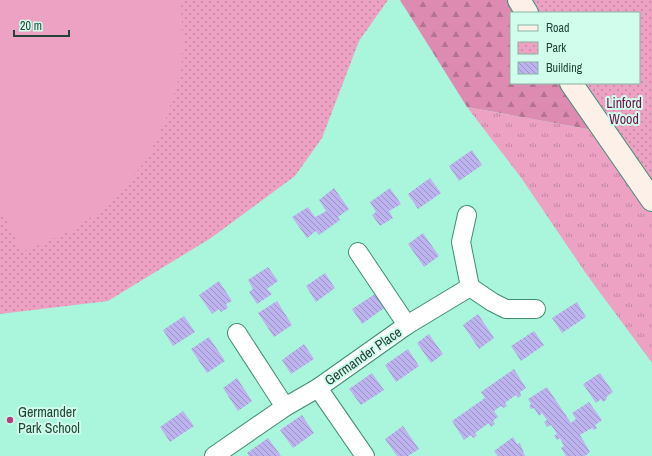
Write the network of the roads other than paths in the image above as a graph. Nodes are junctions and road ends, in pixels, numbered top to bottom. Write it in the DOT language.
graph roads {
  1 [pos="520,0"];
  2 [pos="527,12"];
  3 [pos="572,84"];
  4 [pos="652,200"];
  5 [pos="467,215"];
  6 [pos="358,252"];
  7 [pos="470,287"];
  8 [pos="536,309"];
  9 [pos="407,325"];
  10 [pos="237,334"];
  11 [pos="318,388"];
  12 [pos="285,408"];
  13 [pos="214,456"];
  14 [pos="365,456"];
  1 -- 2 [label="street"];
  3 -- 4 [label="street"];
  5 -- 7 [label="street"];
  6 -- 9 [label="street, Germander Place"];
  7 -- 8 [label="street"];
  7 -- 9 [label="street, Germander Place"];
  9 -- 11 [label="street, Germander Place"];
  10 -- 12 [label="street"];
  11 -- 12 [label="street, Germander Place"];
  11 -- 14 [label="street, Germander Place"];
  12 -- 13 [label="street, Germander Place"];
}
